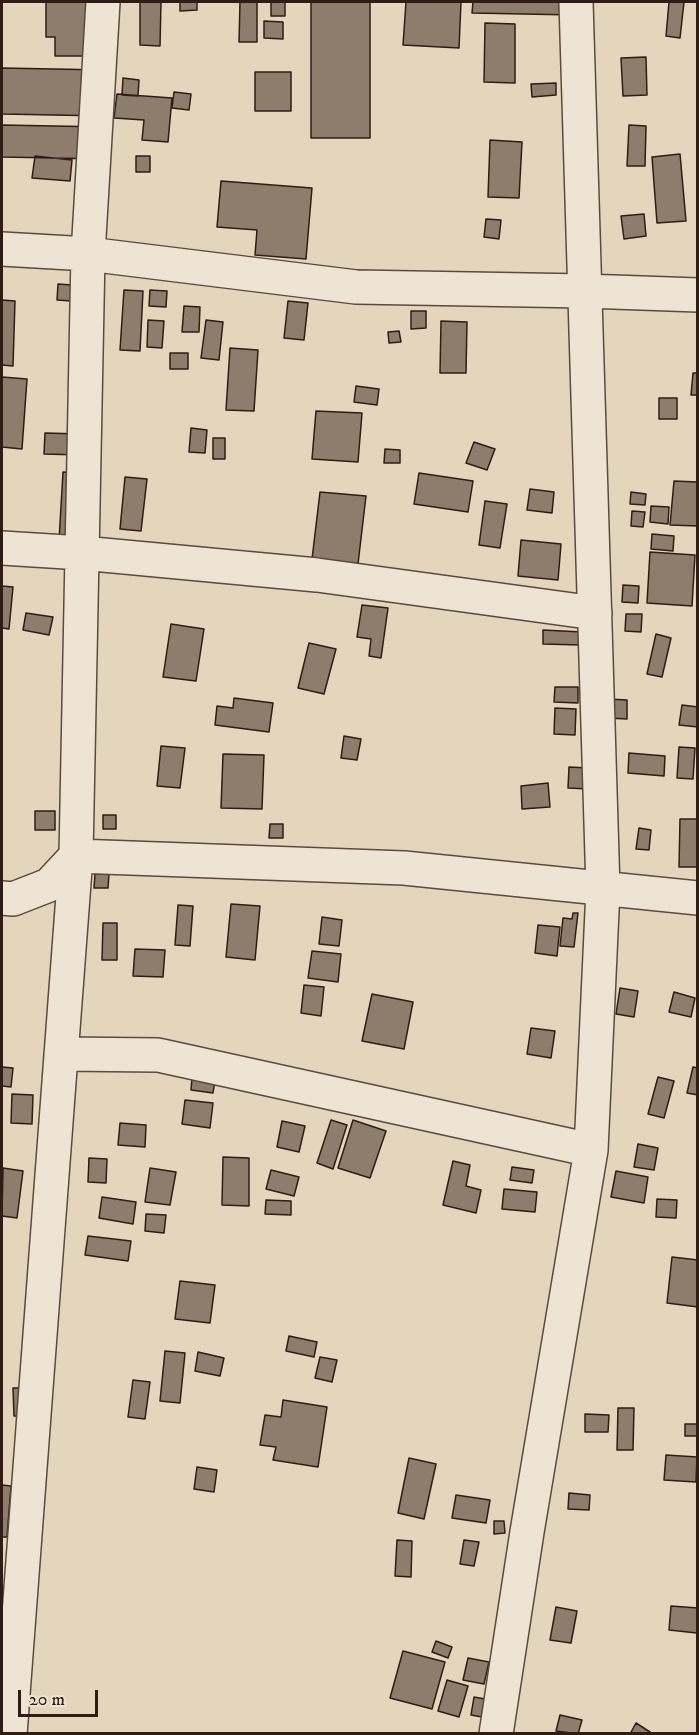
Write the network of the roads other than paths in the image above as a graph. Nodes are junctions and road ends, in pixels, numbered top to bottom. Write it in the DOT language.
graph roads {
  1 [pos="102,2"];
  2 [pos="576,2"];
  3 [pos="2,249"];
  4 [pos="88,254"];
  5 [pos="585,291"];
  6 [pos="698,295"];
  7 [pos="2,549"];
  8 [pos="82,553"];
  9 [pos="595,613"];
  10 [pos="76,856"];
  11 [pos="603,889"];
  12 [pos="2,898"];
  13 [pos="698,898"];
  14 [pos="61,1054"];
  15 [pos="591,1150"];
  16 [pos="7,1730"];
  17 [pos="496,1734"];
  1 -- 4 [label="street"];
  2 -- 5 [label="street"];
  3 -- 4 [label="street"];
  4 -- 5 [label="street"];
  4 -- 8 [label="street"];
  5 -- 6 [label="street"];
  5 -- 9 [label="street"];
  7 -- 8 [label="street"];
  8 -- 9 [label="street"];
  8 -- 10 [label="street"];
  9 -- 11 [label="street"];
  10 -- 11 [label="street"];
  10 -- 12 [label="street"];
  10 -- 14 [label="street"];
  11 -- 13 [label="street"];
  11 -- 15 [label="street"];
  14 -- 15 [label="street"];
  14 -- 16 [label="street"];
  15 -- 17 [label="street"];
}
